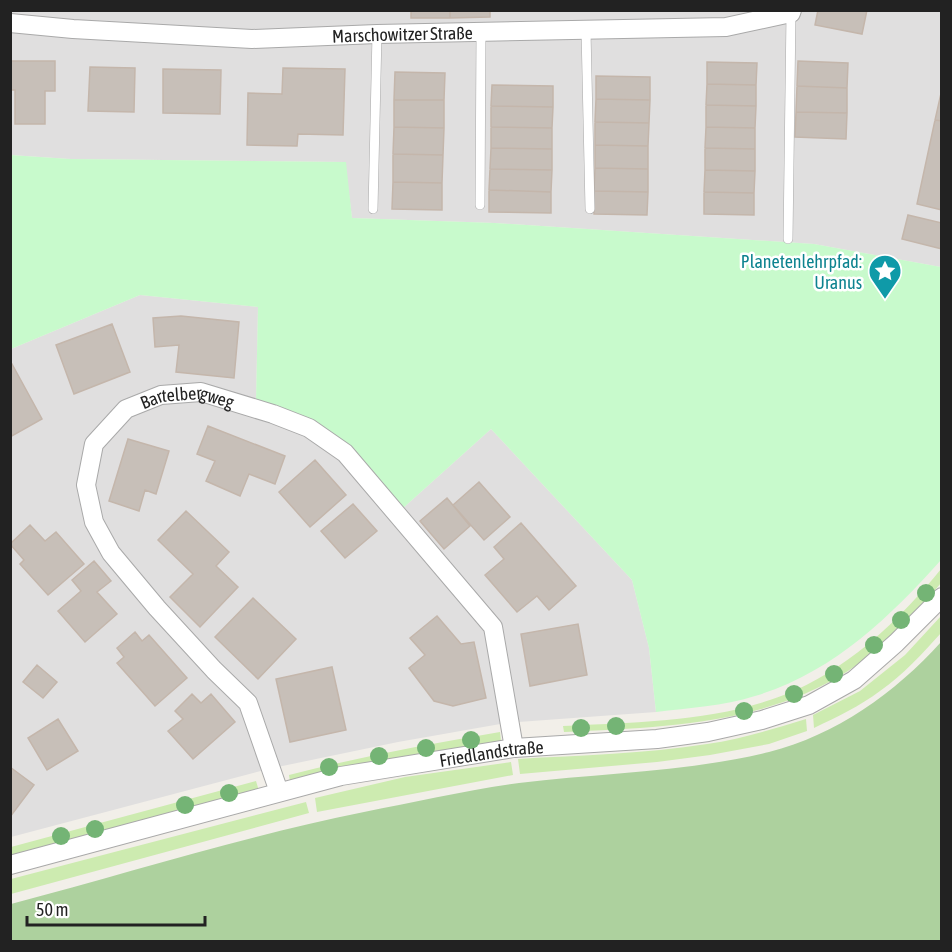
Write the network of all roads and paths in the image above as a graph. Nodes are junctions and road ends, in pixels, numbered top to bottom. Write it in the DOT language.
graph roads {
  1 [pos="792,12"];
  2 [pos="10,23"];
  3 [pos="586,31"];
  4 [pos="481,33"];
  5 [pos="377,34"];
  6 [pos="480,206"];
  7 [pos="373,209"];
  8 [pos="590,209"];
  9 [pos="788,239"];
  10 [pos="942,597"];
  11 [pos="514,748"];
  12 [pos="279,792"];
  13 [pos="10,865"];
  1 -- 3 [label="street, Marschowitzer Straße"];
  1 -- 9 [label="lane"];
  2 -- 5 [label="street, Marschowitzer Straße"];
  3 -- 4 [label="street, Marschowitzer Straße"];
  3 -- 8 [label="lane"];
  4 -- 5 [label="street, Marschowitzer Straße"];
  4 -- 6 [label="lane"];
  5 -- 7 [label="lane"];
  10 -- 11 [label="street, Friedlandstraße"];
  11 -- 12 [label="street, Friedlandstraße"];
  11 -- 12 [label="street, Bartelbergweg"];
  12 -- 13 [label="street, Friedlandstraße"];
}
